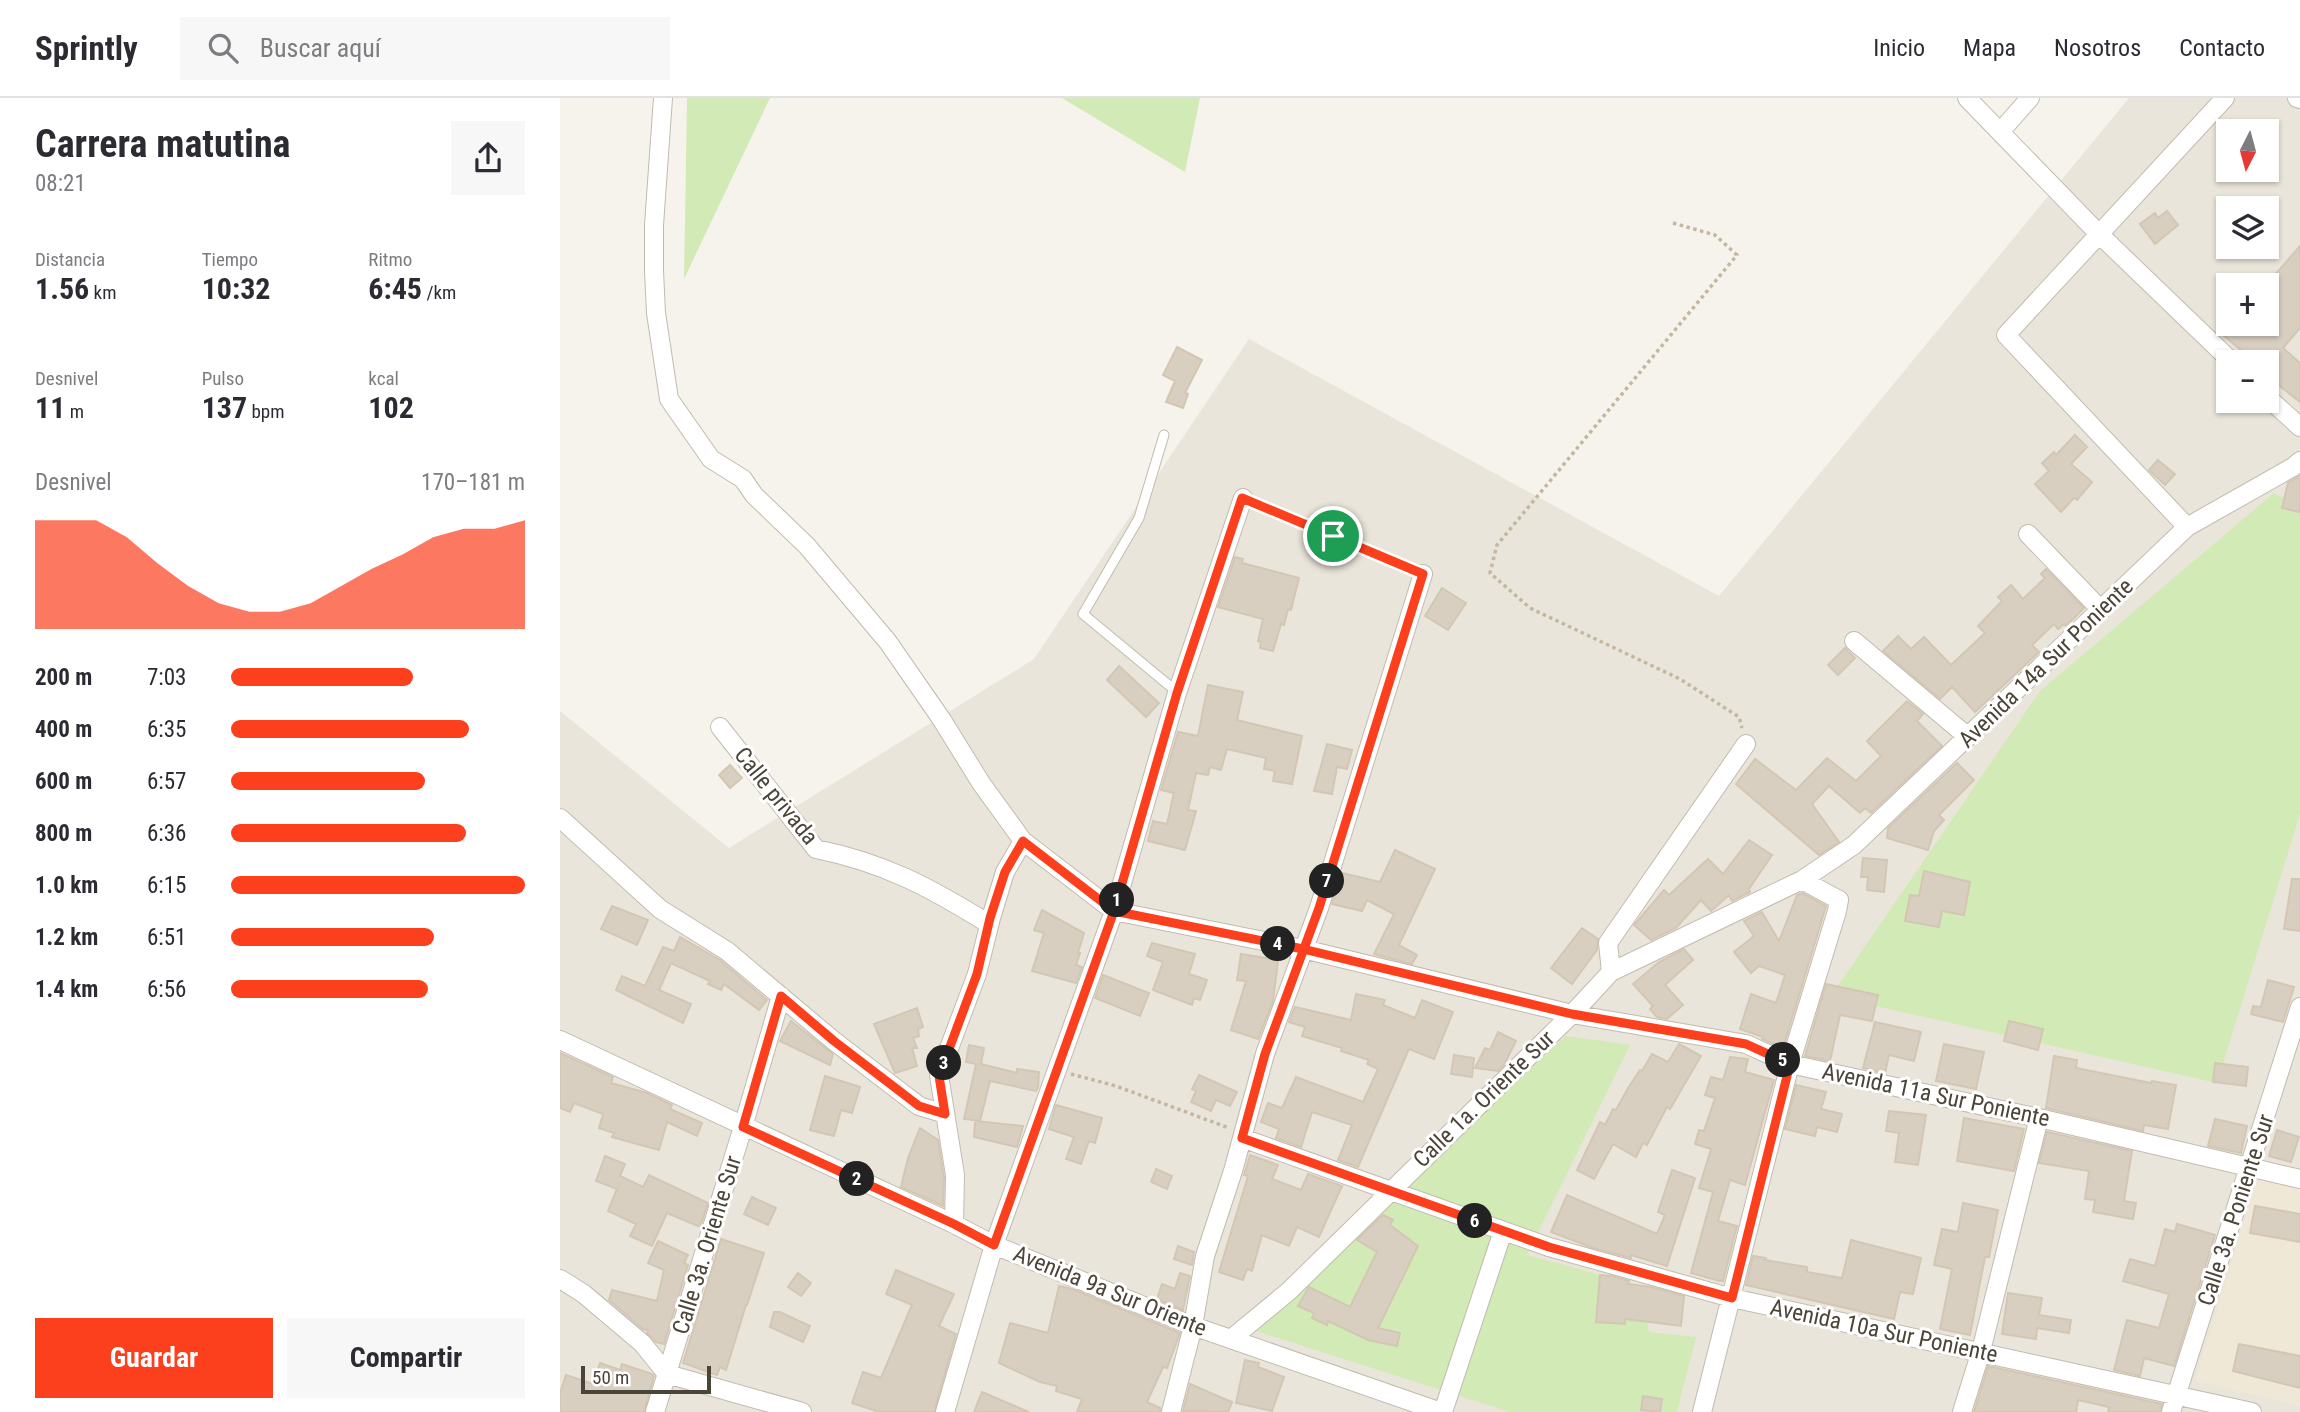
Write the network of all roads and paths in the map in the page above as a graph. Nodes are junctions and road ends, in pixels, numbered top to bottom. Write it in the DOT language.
graph roads {
  1 [pos="663,98"];
  2 [pos="1967,98"];
  3 [pos="2030,98"];
  4 [pos="2225,98"];
  5 [pos="2000,132"];
  6 [pos="1673,223"];
  7 [pos="2099,234"];
  8 [pos="2220,350"];
  9 [pos="2279,407"];
  10 [pos="2300,426"];
  11 [pos="1164,435"];
  12 [pos="2300,461"];
  13 [pos="1242,498"];
  14 [pos="2187,527"];
  15 [pos="2028,534"];
  16 [pos="1423,574"];
  17 [pos="2101,610"];
  18 [pos="1854,641"];
  19 [pos="1177,693"];
  20 [pos="720,727"];
  21 [pos="1968,737"];
  22 [pos="1746,744"];
  23 [pos="560,818"];
  24 [pos="1023,841"];
  25 [pos="1802,880"];
  26 [pos="1114,911"];
  27 [pos="989,923"];
  28 [pos="1303,949"];
  29 [pos="1611,972"];
  30 [pos="781,996"];
  31 [pos="2300,1007"];
  32 [pos="1572,1014"];
  33 [pos="560,1040"];
  34 [pos="1790,1064"];
  35 [pos="1057,1070"];
  36 [pos="945,1114"];
  37 [pos="2039,1118"];
  38 [pos="743,1127"];
  39 [pos="1243,1136"];
  40 [pos="2250,1167"];
  41 [pos="2300,1180"];
  42 [pos="1390,1191"];
  43 [pos="954,1224"];
  44 [pos="1503,1231"];
  45 [pos="994,1245"];
  46 [pos="560,1279"];
  47 [pos="1732,1298"];
  48 [pos="1193,1326"];
  49 [pos="1231,1339"];
  50 [pos="1981,1352"];
  51 [pos="667,1374"];
  52 [pos="2174,1403"];
  53 [pos="655,1412"];
  54 [pos="802,1412"];
  55 [pos="945,1412"];
  56 [pos="1171,1412"];
  57 [pos="1442,1412"];
  58 [pos="1702,1412"];
  59 [pos="1962,1412"];
  60 [pos="2252,1412"];
  1 -- 24 [label="street"];
  2 -- 5 [label="street"];
  3 -- 5 [label="street"];
  4 -- 7 [label="street"];
  5 -- 7 [label="street"];
  6 -- 22 [label="path"];
  7 -- 8 [label="street"];
  7 -- 14 [label="street"];
  9 -- 10 [label="street"];
  11 -- 19 [label="lane"];
  12 -- 14 [label="street, Avenida 14a Sur Poniente"];
  13 -- 16 [label="path"];
  13 -- 19 [label="street"];
  14 -- 17 [label="street, Avenida 14a Sur Poniente"];
  15 -- 17 [label="street"];
  16 -- 28 [label="street"];
  17 -- 21 [label="street, Avenida 14a Sur Poniente"];
  18 -- 21 [label="street"];
  19 -- 26 [label="street"];
  20 -- 27 [label="street, Calle privada"];
  21 -- 25 [label="street, Avenida 14a Sur Poniente"];
  22 -- 29 [label="street"];
  23 -- 30 [label="street"];
  24 -- 26 [label="street"];
  24 -- 27 [label="street"];
  25 -- 29 [label="street, Calle 1a. Oriente Sur"];
  25 -- 34 [label="street"];
  26 -- 28 [label="street, Avenida 11a Sur Poniente"];
  26 -- 35 [label="street"];
  27 -- 36 [label="street"];
  28 -- 32 [label="street, Avenida 11a Sur Poniente"];
  28 -- 39 [label="street"];
  29 -- 32 [label="street, Calle 1a. Oriente Sur"];
  30 -- 36 [label="street"];
  30 -- 38 [label="street, Calle 3a. Oriente Sur"];
  31 -- 40 [label="street, Calle 3a. Poniente Sur"];
  32 -- 34 [label="street, Avenida 11a Sur Poniente"];
  32 -- 42 [label="street, Calle 1a. Oriente Sur"];
  33 -- 38 [label="street, Avenida 9a Sur Oriente"];
  34 -- 37 [label="street, Avenida 11a Sur Poniente"];
  34 -- 47 [label="street"];
  35 -- 39 [label="path"];
  35 -- 45 [label="street"];
  36 -- 43 [label="street"];
  37 -- 40 [label="street, Avenida 11a Sur Poniente"];
  37 -- 50 [label="street"];
  38 -- 43 [label="street, Avenida 9a Sur Oriente"];
  38 -- 51 [label="street, Calle 3a. Oriente Sur"];
  39 -- 42 [label="street, Avenida 10a Sur Poniente"];
  39 -- 48 [label="street"];
  40 -- 41 [label="street, Avenida 11a Sur Poniente"];
  40 -- 52 [label="street, Calle 3a. Poniente Sur"];
  42 -- 44 [label="street, Avenida 10a Sur Poniente"];
  42 -- 49 [label="street, Calle 1a. Oriente Sur"];
  43 -- 45 [label="street, Avenida 9a Sur Oriente"];
  44 -- 47 [label="street, Avenida 10a Sur Poniente"];
  44 -- 57 [label="street"];
  45 -- 48 [label="street, Avenida 9a Sur Oriente"];
  45 -- 55 [label="street"];
  46 -- 51 [label="street"];
  47 -- 50 [label="street, Avenida 10a Sur Poniente"];
  47 -- 58 [label="street"];
  48 -- 49 [label="street, Avenida 9a Sur Oriente"];
  48 -- 56 [label="street"];
  49 -- 57 [label="street, Avenida 9a Sur Oriente"];
  50 -- 52 [label="street, Avenida 10a Sur Poniente"];
  50 -- 59 [label="street"];
  51 -- 53 [label="street, Calle 3a. Oriente Sur"];
  51 -- 54 [label="street"];
  52 -- 60 [label="street, Avenida 10a Sur Poniente"];
}
